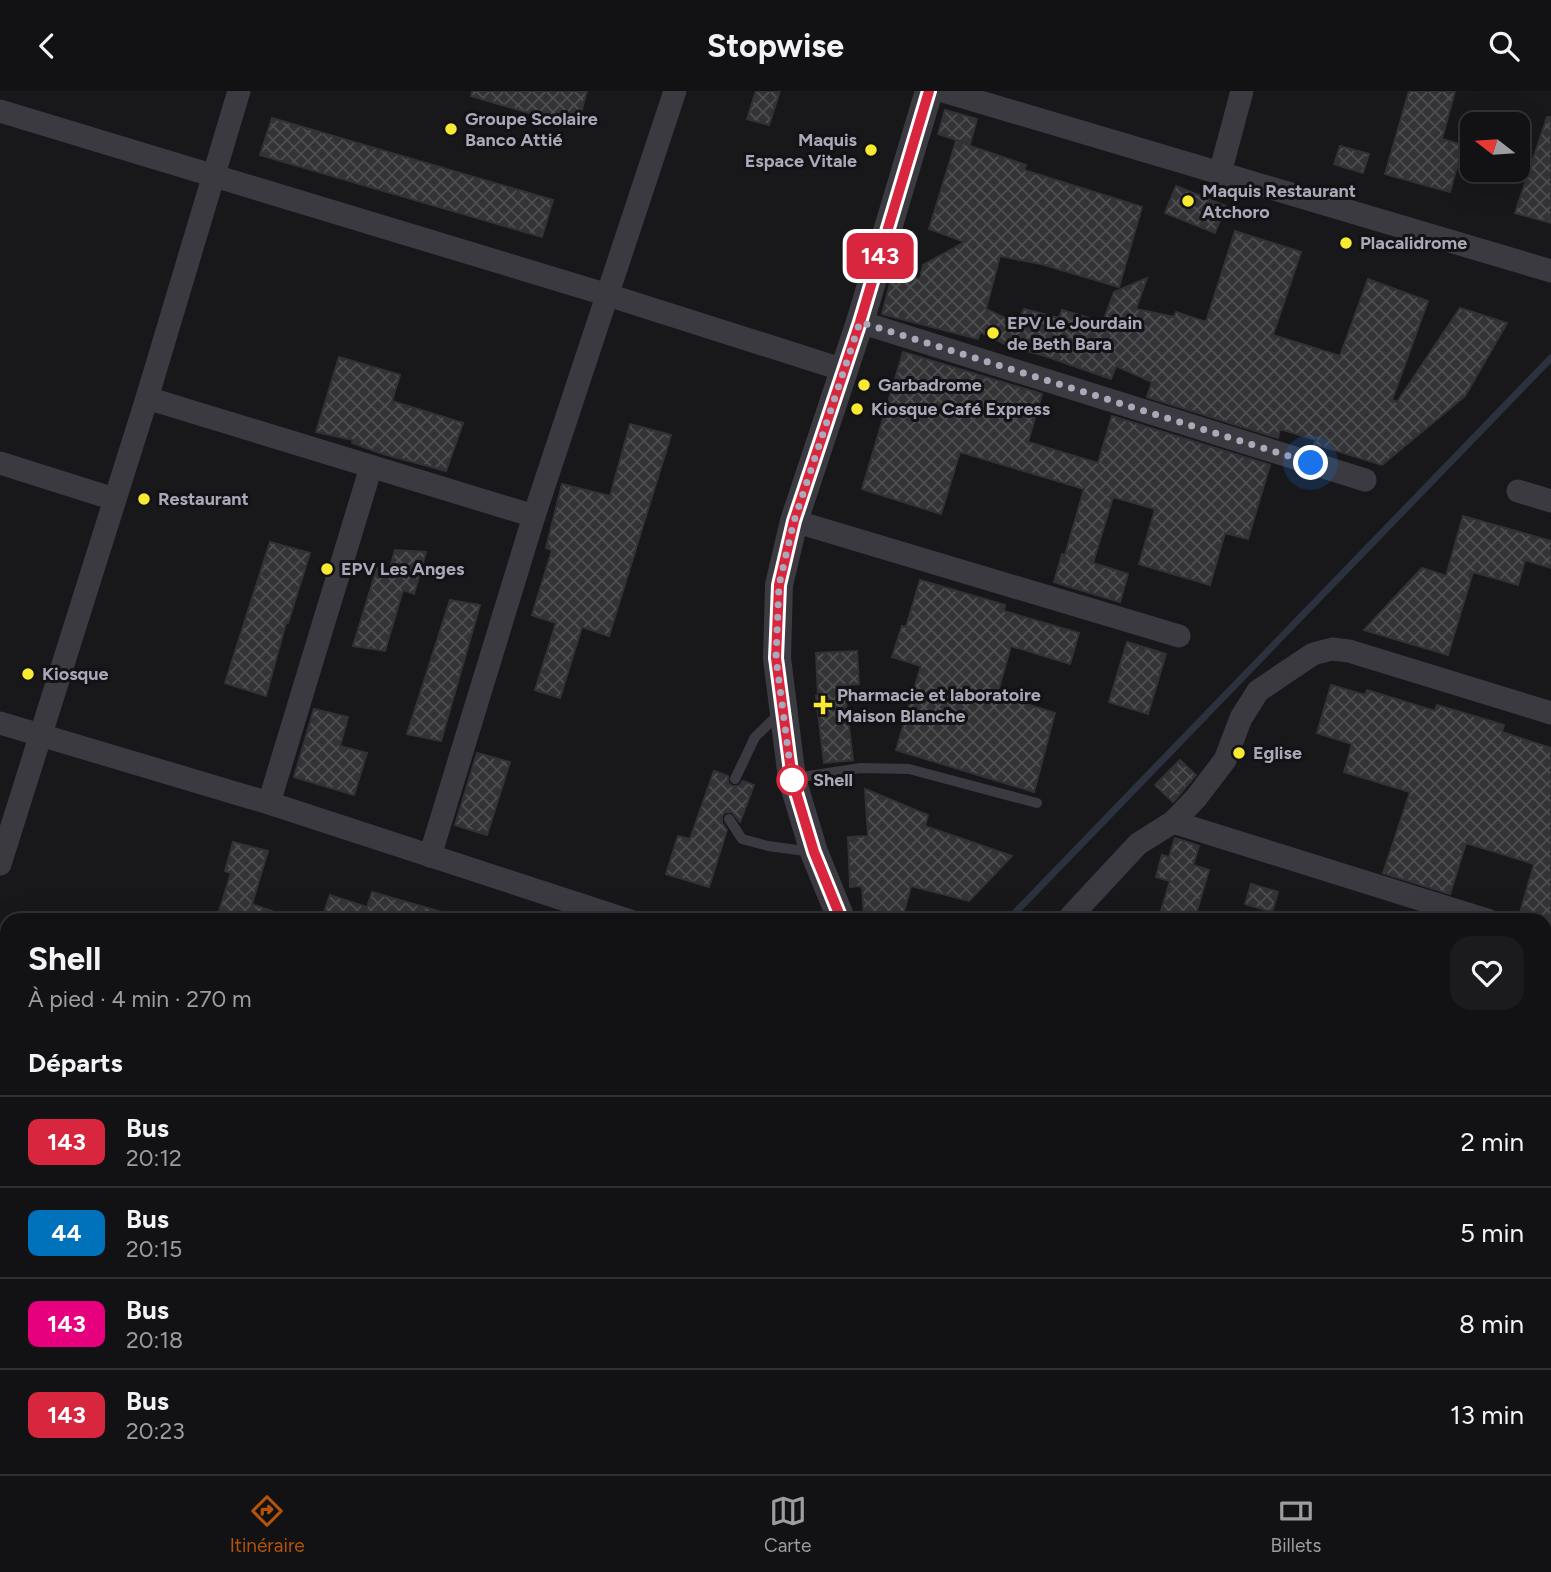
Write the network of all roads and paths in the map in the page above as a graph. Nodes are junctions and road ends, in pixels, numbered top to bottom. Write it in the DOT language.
graph roads {
  1 [pos="239,91"];
  2 [pos="676,91"];
  3 [pos="929,91"];
  4 [pos="943,91"];
  5 [pos="1242,91"];
  6 [pos="0,111"];
  7 [pos="1220,173"];
  8 [pos="214,174"];
  9 [pos="1551,271"];
  10 [pos="608,295"];
  11 [pos="860,322"];
  12 [pos="844,370"];
  13 [pos="147,398"];
  14 [pos="0,463"];
  15 [pos="371,467"];
  16 [pos="1365,480"];
  17 [pos="1518,492"];
  18 [pos="114,499"];
  19 [pos="1551,501"];
  20 [pos="534,516"];
  21 [pos="794,521"];
  22 [pos="1179,636"];
  23 [pos="782,711"];
  24 [pos="1551,713"];
  25 [pos="0,723"];
  26 [pos="41,736"];
  27 [pos="735,779"];
  28 [pos="792,779"];
  29 [pos="269,803"];
  30 [pos="1037,803"];
  31 [pos="729,819"];
  32 [pos="1173,822"];
  33 [pos="814,852"];
  34 [pos="430,856"];
  35 [pos="0,864"];
  36 [pos="605,913"];
  37 [pos="839,913"];
  38 [pos="1075,913"];
  39 [pos="1464,913"];
  1 -- 8 [label="street"];
  2 -- 10 [label="street"];
  3 -- 11 [label="street"];
  4 -- 7 [label="street"];
  5 -- 7 [label="street"];
  6 -- 8 [label="street"];
  7 -- 9 [label="street"];
  8 -- 10 [label="street"];
  8 -- 13 [label="street"];
  10 -- 12 [label="street"];
  10 -- 20 [label="street"];
  11 -- 12 [label="street"];
  11 -- 16 [label="street"];
  12 -- 21 [label="street"];
  13 -- 15 [label="street"];
  13 -- 18 [label="street"];
  14 -- 18 [label="street"];
  15 -- 20 [label="street"];
  15 -- 29 [label="street"];
  17 -- 19 [label="street"];
  18 -- 26 [label="street"];
  20 -- 34 [label="street"];
  21 -- 22 [label="street"];
  21 -- 23 [label="street"];
  23 -- 27 [label="lane"];
  23 -- 28 [label="street"];
  24 -- 32 [label="street"];
  25 -- 26 [label="street"];
  26 -- 29 [label="street"];
  26 -- 35 [label="street"];
  28 -- 30 [label="lane"];
  28 -- 33 [label="street"];
  29 -- 34 [label="street"];
  31 -- 33 [label="lane"];
  32 -- 38 [label="street"];
  32 -- 39 [label="street"];
  33 -- 37 [label="street"];
  34 -- 36 [label="street"];
}
